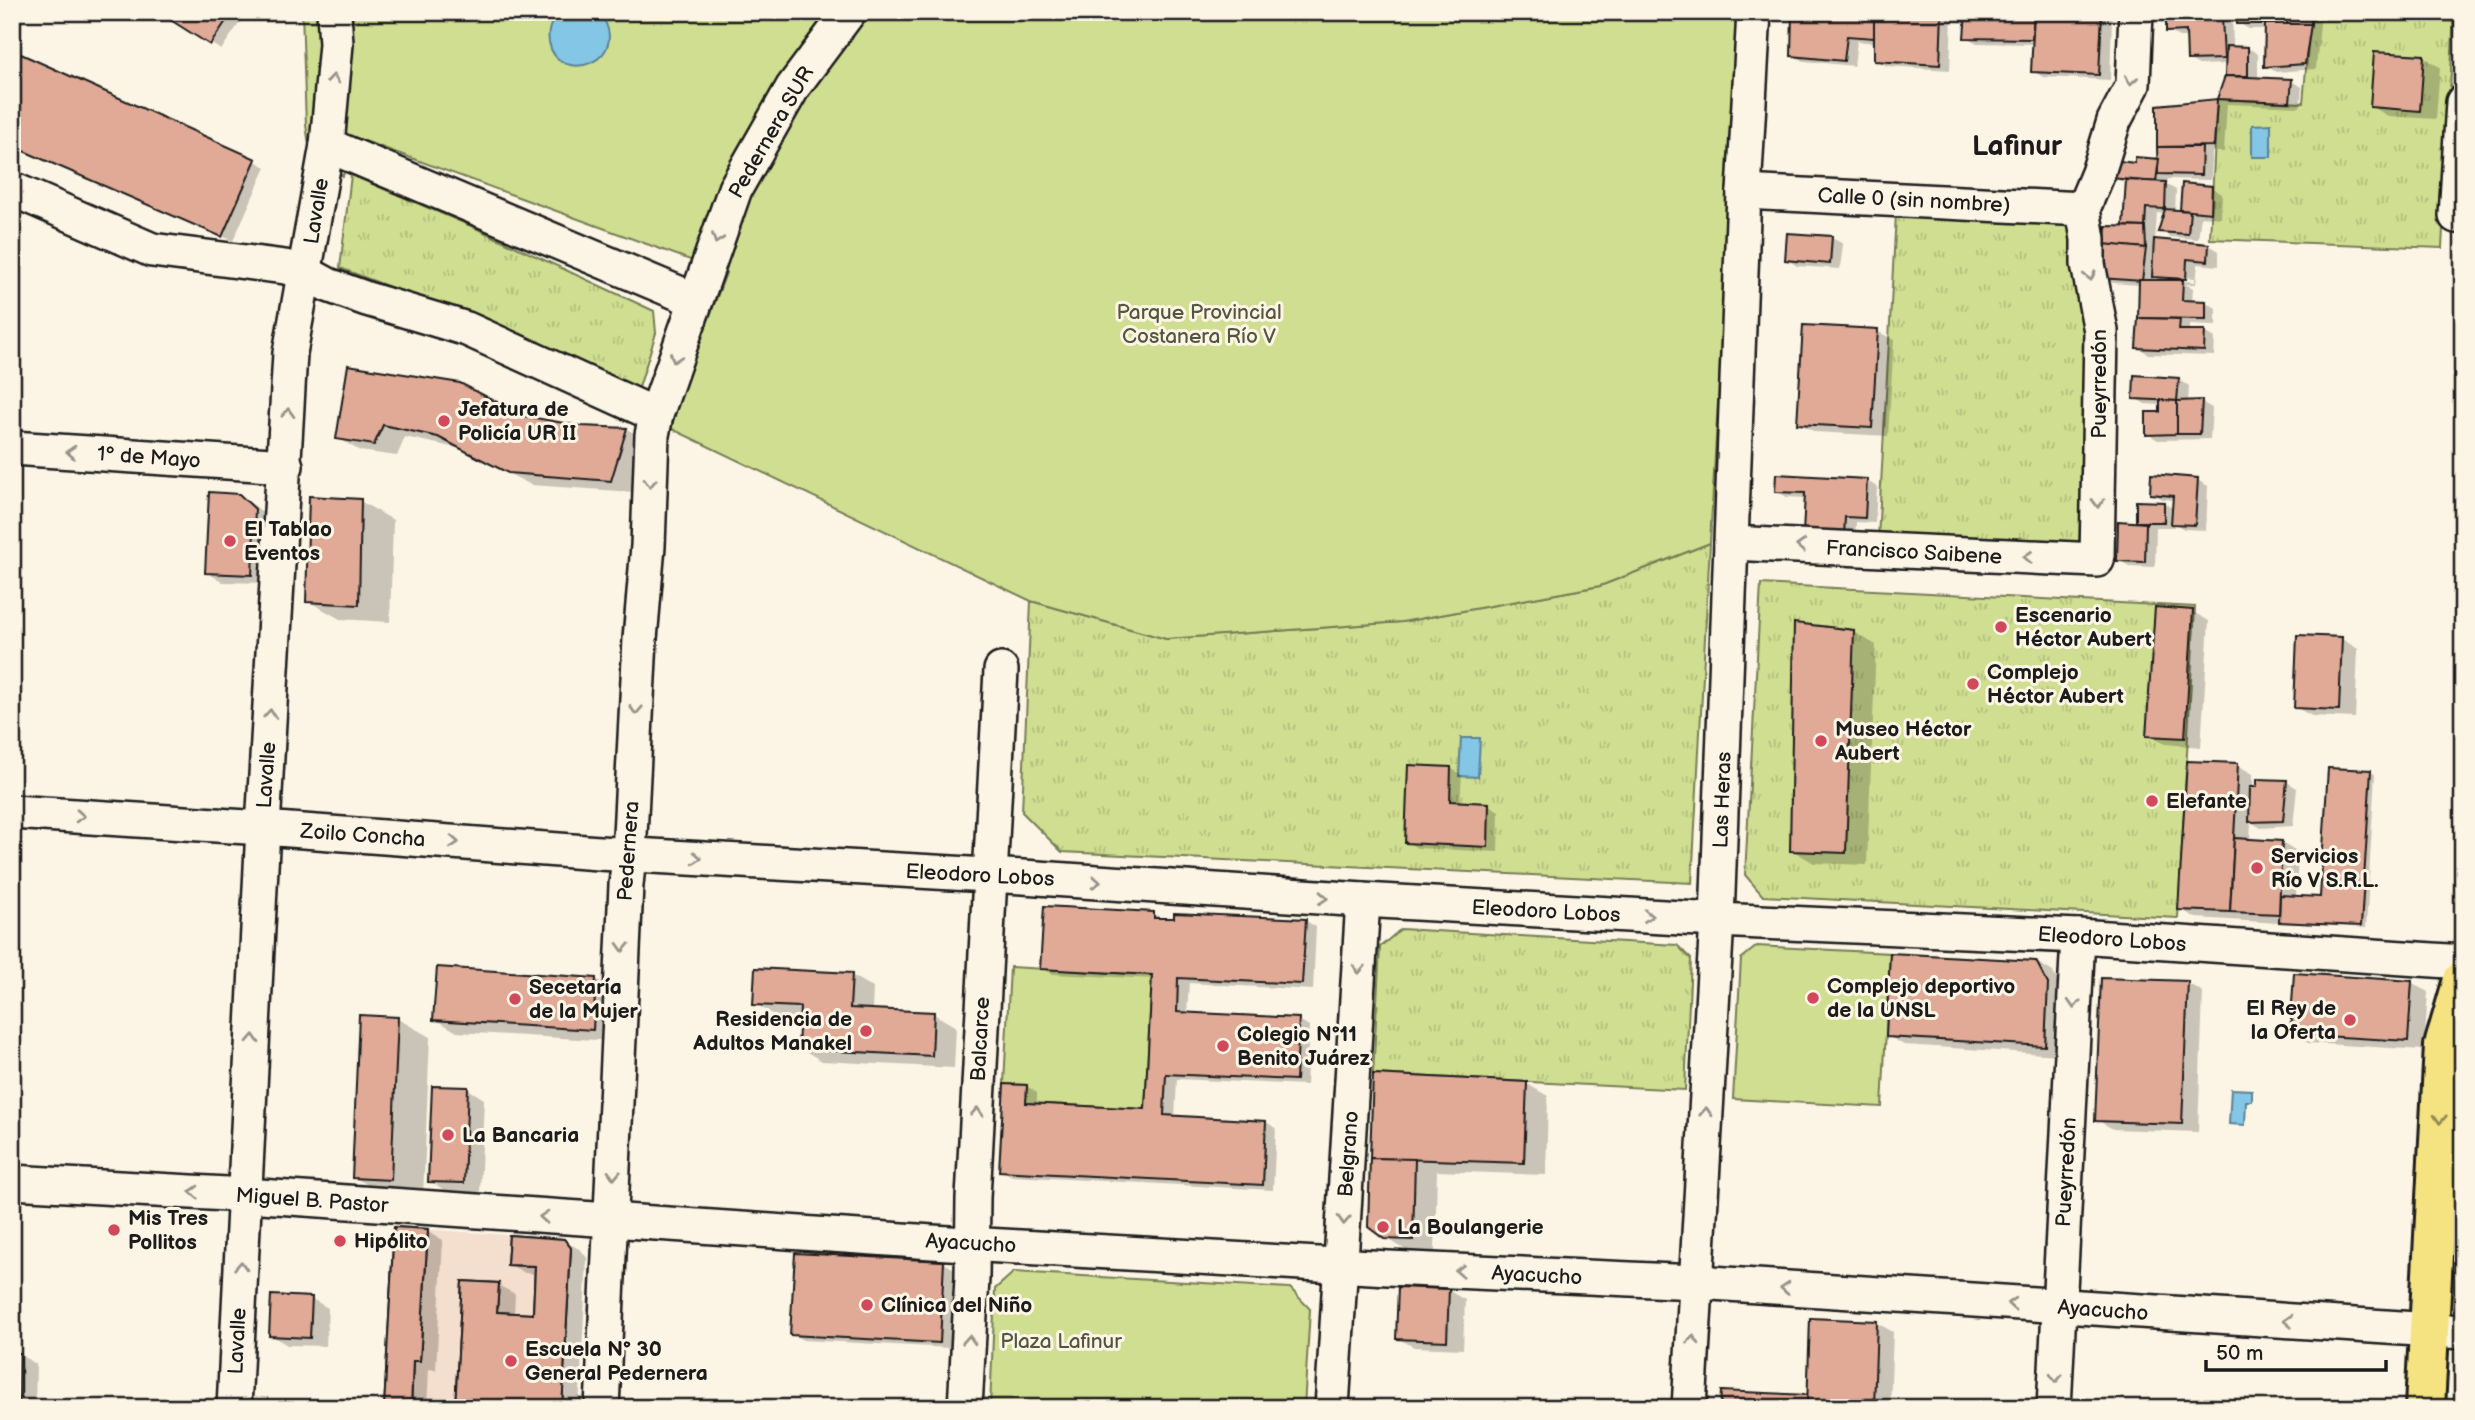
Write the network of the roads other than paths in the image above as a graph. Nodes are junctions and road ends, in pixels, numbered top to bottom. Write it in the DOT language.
graph roads {
  1 [pos="334,12"];
  2 [pos="849,12"];
  3 [pos="2136,12"];
  4 [pos="1753,13"];
  5 [pos="2463,102"];
  6 [pos="327,145"];
  7 [pos="12,189"];
  8 [pos="1745,192"];
  9 [pos="2083,209"];
  10 [pos="2456,216"];
  11 [pos="306,273"];
  12 [pos="695,300"];
  13 [pos="656,415"];
  14 [pos="12,448"];
  15 [pos="286,466"];
  16 [pos="1731,543"];
  17 [pos="2097,560"];
  18 [pos="1002,670"];
  19 [pos="12,812"];
  20 [pos="263,828"];
  21 [pos="629,855"];
  22 [pos="989,875"];
  23 [pos="1363,901"];
  24 [pos="1717,920"];
  25 [pos="2078,936"];
  26 [pos="2463,962"];
  27 [pos="2463,980"];
  28 [pos="12,1182"];
  29 [pos="245,1195"];
  30 [pos="612,1222"];
  31 [pos="972,1243"];
  32 [pos="1341,1265"];
  33 [pos="1696,1282"];
  34 [pos="2059,1307"];
  35 [pos="2446,1331"];
  36 [pos="234,1408"];
  37 [pos="602,1408"];
  38 [pos="965,1408"];
  39 [pos="1332,1408"];
  40 [pos="1689,1408"];
  41 [pos="2054,1408"];
  42 [pos="2425,1408"];
  6 -- 1 [label="street, Lavalle, one-way"];
  2 -- 12 [label="street, Pedernera SUR, one-way"];
  3 -- 9 [label="street, one-way"];
  4 -- 8 [label="street, Las Heras"];
  5 -- 10 [label="street"];
  6 -- 11 [label="street, Lavalle"];
  6 -- 12 [label="street"];
  7 -- 11 [label="street"];
  8 -- 9 [label="street, Calle 0 (sin nombre)"];
  8 -- 16 [label="street, Las Heras"];
  9 -- 17 [label="street, Pueyrredón, one-way"];
  11 -- 13 [label="street"];
  15 -- 11 [label="street, Lavalle, one-way"];
  12 -- 13 [label="street, Pedernera, one-way"];
  13 -- 21 [label="street, Pedernera, one-way"];
  15 -- 14 [label="street, 1º de Mayo, one-way"];
  20 -- 15 [label="street, Lavalle, one-way"];
  17 -- 16 [label="street, Francisco Saibene, one-way"];
  16 -- 24 [label="street, Las Heras"];
  18 -- 22 [label="street, Balcarce"];
  19 -- 20 [label="street, Zoilo Concha, one-way"];
  20 -- 21 [label="street, Zoilo Concha, one-way"];
  29 -- 20 [label="street, Lavalle, one-way"];
  21 -- 22 [label="street, Eleodoro Lobos, one-way"];
  21 -- 30 [label="street, Pedernera, one-way"];
  22 -- 23 [label="street, Eleodoro Lobos, one-way"];
  31 -- 22 [label="street, Balcarce, one-way"];
  23 -- 24 [label="street, Eleodoro Lobos, one-way"];
  23 -- 32 [label="street, Belgrano, one-way"];
  24 -- 25 [label="street, Eleodoro Lobos"];
  33 -- 24 [label="street, Las Heras, one-way"];
  25 -- 26 [label="street, Eleodoro Lobos"];
  25 -- 34 [label="street, Pueyrredón, one-way"];
  27 -- 35 [label="main road, one-way"];
  29 -- 28 [label="street, Miguel B. Pastor, one-way"];
  30 -- 29 [label="street, Miguel B. Pastor, one-way"];
  36 -- 29 [label="street, Lavalle, one-way"];
  30 -- 31 [label="street, Ayacucho"];
  30 -- 37 [label="street, Pedernera"];
  31 -- 32 [label="street, Ayacucho"];
  38 -- 31 [label="street, Balcarce, one-way"];
  33 -- 32 [label="street, Ayacucho, one-way"];
  32 -- 39 [label="street, Belgrano"];
  34 -- 33 [label="street, Ayacucho, one-way"];
  40 -- 33 [label="street, Las Heras, one-way"];
  35 -- 34 [label="street, Ayacucho, one-way"];
  34 -- 41 [label="street, Pueyrredón, one-way"];
  35 -- 42 [label="main road"];
}
